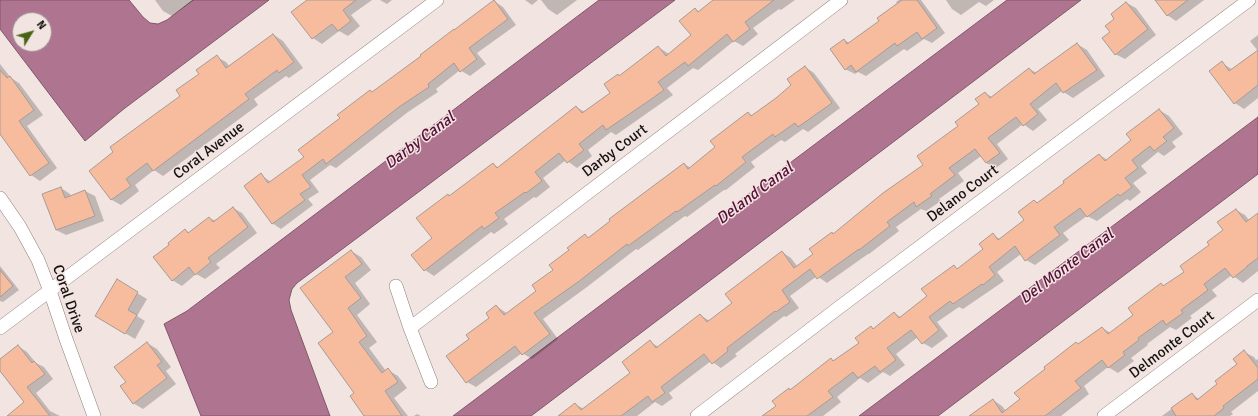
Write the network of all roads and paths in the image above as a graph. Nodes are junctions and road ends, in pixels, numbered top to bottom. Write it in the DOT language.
graph roads {
  1 [pos="437,0"];
  2 [pos="841,0"];
  3 [pos="1249,0"];
  4 [pos="0,198"];
  5 [pos="396,286"];
  6 [pos="50,291"];
  7 [pos="1258,300"];
  8 [pos="0,328"];
  9 [pos="410,328"];
  10 [pos="431,382"];
  11 [pos="94,416"];
  12 [pos="697,416"];
  13 [pos="1104,416"];
  1 -- 6 [label="street, Coral Avenue"];
  2 -- 9 [label="street, Darby Court"];
  3 -- 12 [label="street, Delano Court"];
  4 -- 6 [label="street, Coral Drive"];
  5 -- 9 [label="street"];
  6 -- 8 [label="street, Coral Avenue"];
  6 -- 11 [label="street, Coral Drive"];
  7 -- 13 [label="street, Delmonte Court"];
  9 -- 10 [label="street"];
}
